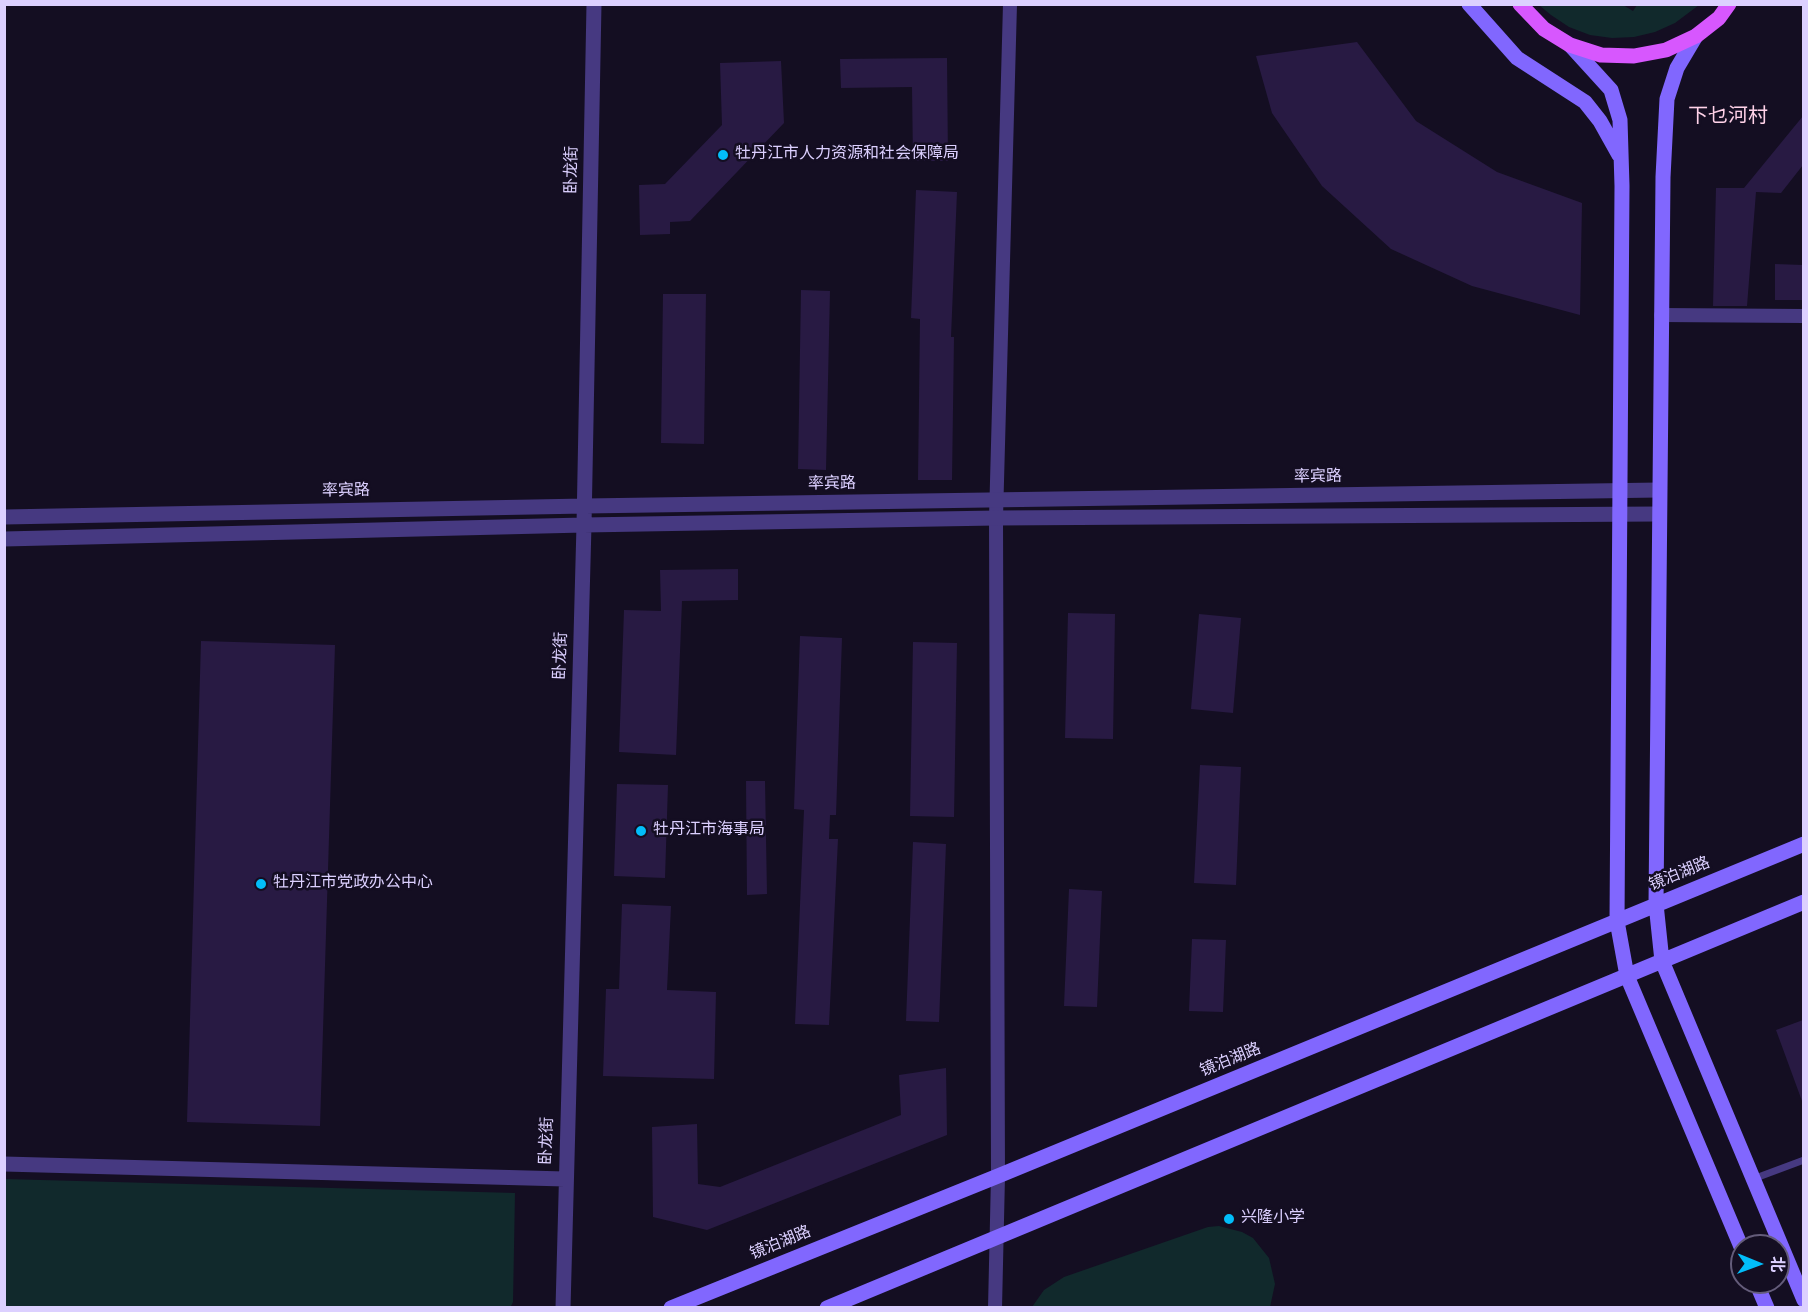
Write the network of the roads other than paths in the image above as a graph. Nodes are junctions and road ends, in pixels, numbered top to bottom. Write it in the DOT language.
graph roads {
  1 [pos="594,4"];
  2 [pos="1010,4"];
  3 [pos="1469,4"];
  4 [pos="1520,4"];
  5 [pos="1729,4"];
  6 [pos="1696,36"];
  7 [pos="1570,45"];
  8 [pos="1621,159"];
  9 [pos="1661,315"];
  10 [pos="1803,316"];
  11 [pos="1659,490"];
  12 [pos="1621,491"];
  13 [pos="996,501"];
  14 [pos="585,506"];
  15 [pos="1620,513"];
  16 [pos="1658,514"];
  17 [pos="4,517"];
  18 [pos="996,518"];
  19 [pos="584,525"];
  20 [pos="4,539"];
  21 [pos="1803,844"];
  22 [pos="1803,902"];
  23 [pos="1656,904"];
  24 [pos="1617,921"];
  25 [pos="1662,961"];
  26 [pos="1627,976"];
  27 [pos="1803,1160"];
  28 [pos="4,1164"];
  29 [pos="998,1176"];
  30 [pos="565,1179"];
  31 [pos="1753,1179"];
  32 [pos="1736,1234"];
  33 [pos="997,1237"];
  34 [pos="1761,1294"];
  35 [pos="1803,1300"];
  36 [pos="563,1308"];
  37 [pos="671,1308"];
  38 [pos="827,1308"];
  39 [pos="995,1308"];
  40 [pos="1767,1308"];
  1 -- 14 [label="street, 卧龙街"];
  2 -- 13 [label="street"];
  3 -- 8 [label="main road"];
  4 -- 7 [label="main road"];
  5 -- 6 [label="main road"];
  6 -- 7 [label="main road"];
  6 -- 9 [label="main road"];
  7 -- 8 [label="main road"];
  8 -- 12 [label="main road"];
  9 -- 10 [label="street"];
  9 -- 11 [label="main road"];
  11 -- 12 [label="street, 率宾路"];
  11 -- 16 [label="main road"];
  12 -- 13 [label="street, 率宾路"];
  12 -- 15 [label="main road"];
  13 -- 14 [label="street, 率宾路"];
  13 -- 18 [label="street"];
  14 -- 17 [label="street, 率宾路"];
  14 -- 19 [label="street, 卧龙街"];
  15 -- 16 [label="street"];
  15 -- 18 [label="street"];
  15 -- 24 [label="main road"];
  16 -- 23 [label="main road"];
  18 -- 19 [label="street"];
  18 -- 29 [label="street"];
  19 -- 20 [label="street"];
  19 -- 30 [label="street, 卧龙街"];
  21 -- 23 [label="main road, 镜泊湖路"];
  22 -- 25 [label="main road"];
  23 -- 24 [label="main road, 镜泊湖路"];
  23 -- 25 [label="main road"];
  24 -- 26 [label="main road"];
  24 -- 29 [label="main road, 镜泊湖路"];
  25 -- 26 [label="main road"];
  25 -- 31 [label="main road"];
  26 -- 32 [label="main road"];
  26 -- 33 [label="main road"];
  27 -- 31 [label="lane"];
  28 -- 30 [label="street"];
  29 -- 33 [label="street"];
  29 -- 37 [label="main road, 镜泊湖路"];
  30 -- 36 [label="street, 卧龙街"];
  31 -- 35 [label="main road"];
  33 -- 38 [label="main road"];
  33 -- 39 [label="street"];
  34 -- 40 [label="main road"];
}
